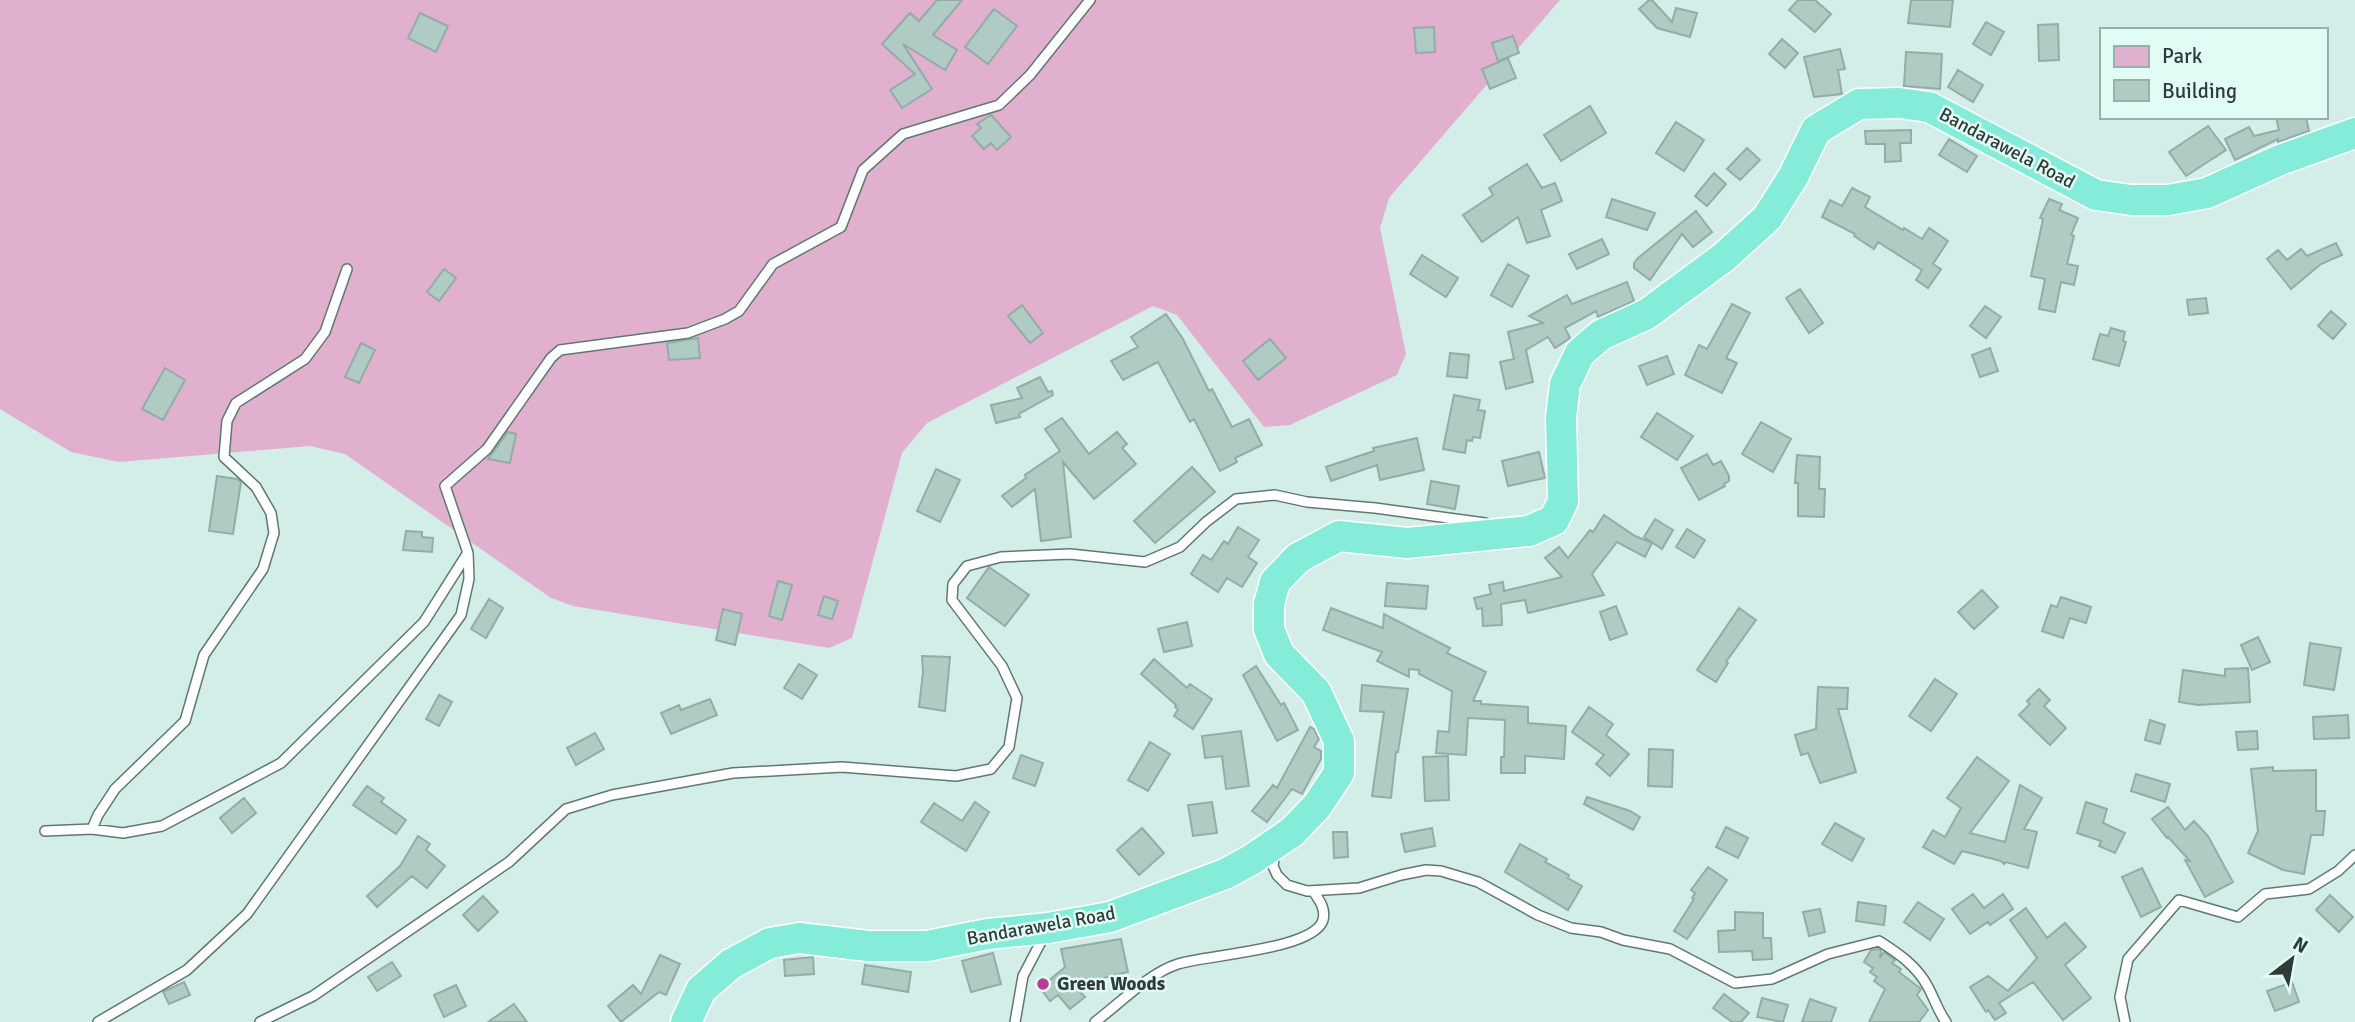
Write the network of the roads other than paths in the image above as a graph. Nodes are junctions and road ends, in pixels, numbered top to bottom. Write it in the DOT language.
graph roads {
  1 [pos="1090,0"];
  2 [pos="2355,133"];
  3 [pos="347,269"];
  4 [pos="1528,530"];
  5 [pos="468,553"];
  6 [pos="92,829"];
  7 [pos="45,831"];
  8 [pos="1280,841"];
  9 [pos="2355,855"];
  10 [pos="1312,891"];
  11 [pos="1048,928"];
  12 [pos="97,1022"];
  13 [pos="260,1022"];
  14 [pos="686,1022"];
  15 [pos="1014,1022"];
  16 [pos="1095,1022"];
  17 [pos="1946,1022"];
  18 [pos="2125,1022"];
  1 -- 5 [label="lane"];
  2 -- 4 [label="highway, Bandarawela Road"];
  3 -- 6 [label="lane"];
  4 -- 8 [label="highway, Bandarawela Road"];
  4 -- 13 [label="lane"];
  5 -- 6 [label="lane"];
  5 -- 12 [label="lane"];
  6 -- 7 [label="lane"];
  8 -- 10 [label="lane"];
  8 -- 11 [label="highway, Bandarawela Road"];
  9 -- 18 [label="lane"];
  10 -- 16 [label="lane"];
  10 -- 17 [label="lane"];
  11 -- 14 [label="highway, Bandarawela Road"];
  11 -- 15 [label="lane"];
}
